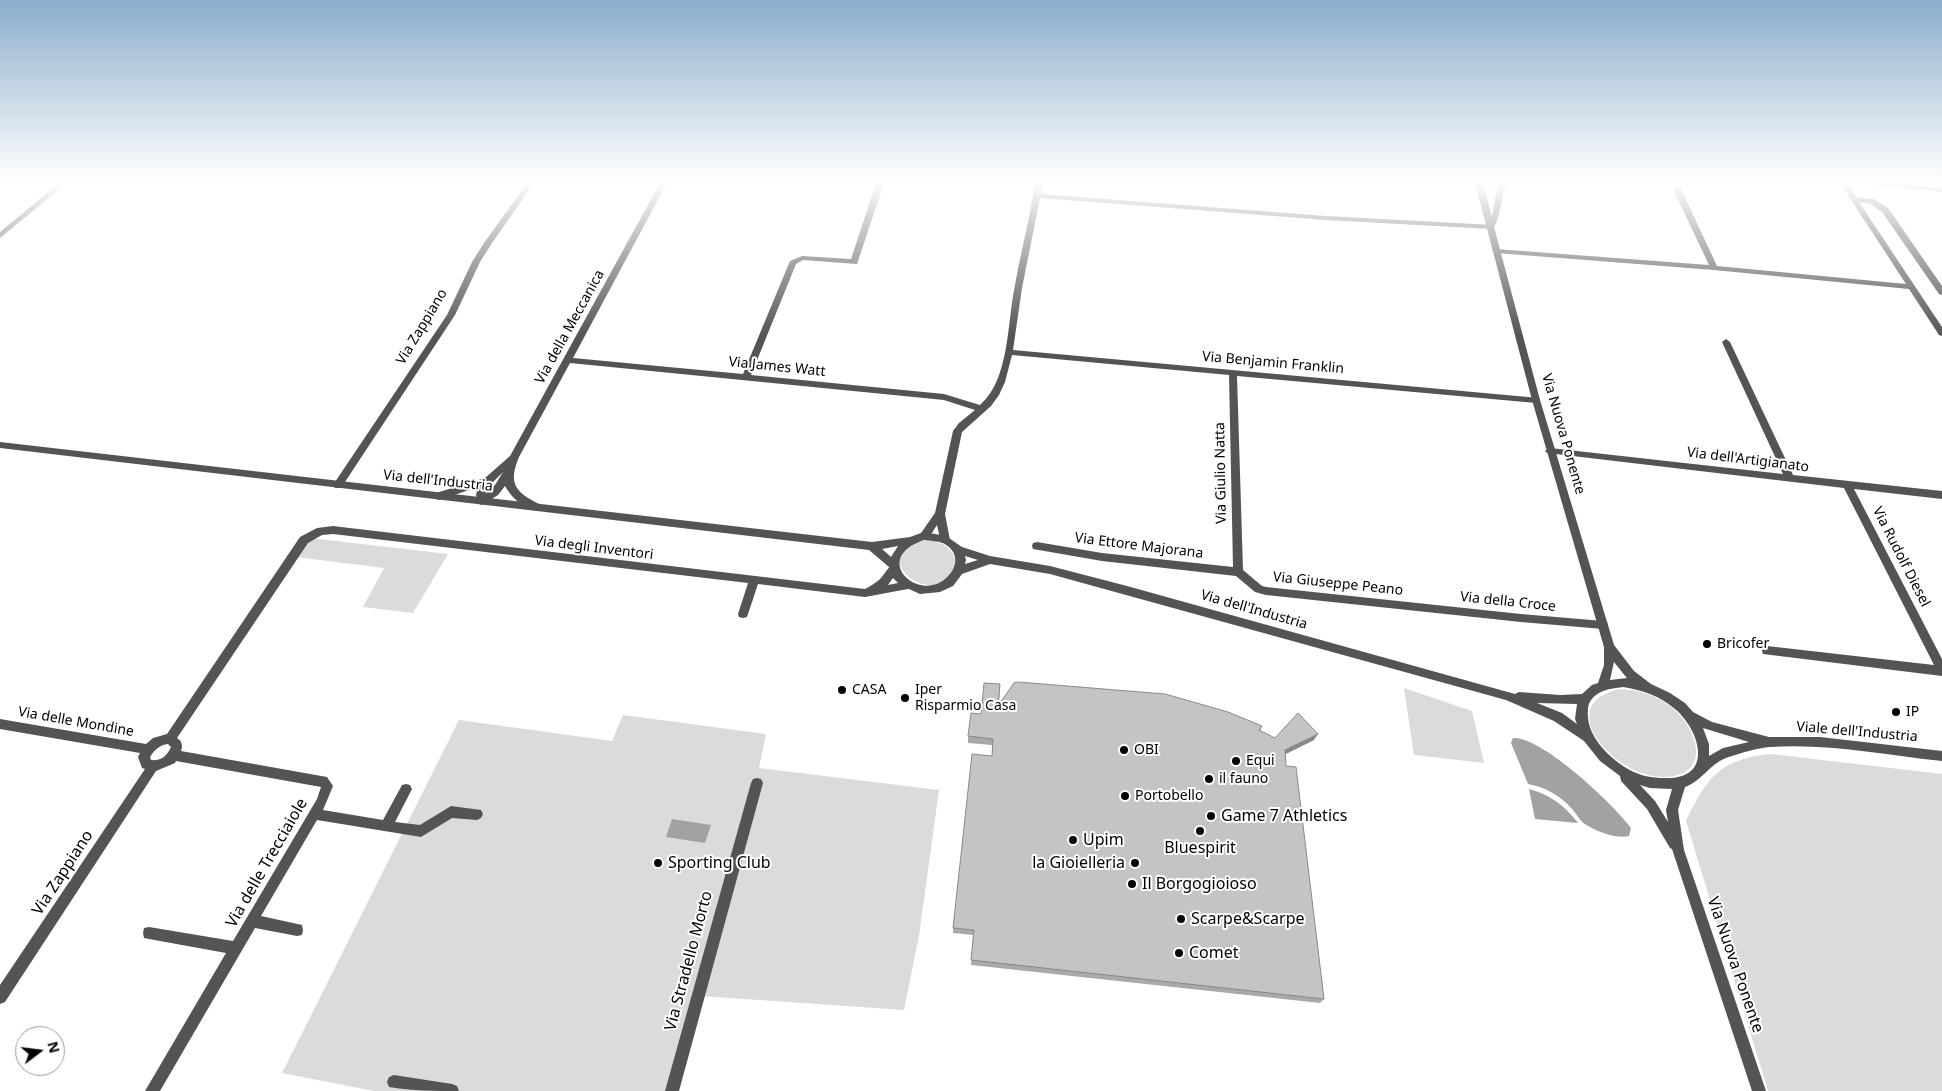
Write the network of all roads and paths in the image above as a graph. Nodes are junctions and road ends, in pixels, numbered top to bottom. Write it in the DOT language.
graph roads {
  1 [pos="495,234"];
  2 [pos="636,234"];
  3 [pos="863,234"];
  4 [pos="1029,234"];
  5 [pos="1493,234"];
  6 [pos="1698,234"];
  7 [pos="1877,234"];
  8 [pos="1902,234"];
  9 [pos="1496,251"];
  10 [pos="1714,268"];
  11 [pos="1911,287"];
  12 [pos="1942,292"];
  13 [pos="1942,333"];
  14 [pos="1726,342"];
  15 [pos="1008,352"];
  16 [pos="568,360"];
  17 [pos="1233,374"];
  18 [pos="746,377"];
  19 [pos="1536,400"];
  20 [pos="982,409"];
  21 [pos="0,445"];
  22 [pos="1550,451"];
  23 [pos="514,457"];
  24 [pos="1790,479"];
  25 [pos="488,480"];
  26 [pos="338,485"];
  27 [pos="1848,486"];
  28 [pos="1942,495"];
  29 [pos="438,496"];
  30 [pos="482,501"];
  31 [pos="536,507"];
  32 [pos="940,514"];
  33 [pos="924,536"];
  34 [pos="945,540"];
  35 [pos="909,541"];
  36 [pos="872,546"];
  37 [pos="1037,546"];
  38 [pos="957,549"];
  39 [pos="990,560"];
  40 [pos="894,566"];
  41 [pos="960,570"];
  42 [pos="1238,572"];
  43 [pos="754,580"];
  44 [pos="908,585"];
  45 [pos="865,592"];
  46 [pos="1411,606"];
  47 [pos="743,614"];
  48 [pos="1603,625"];
  49 [pos="1610,647"];
  50 [pos="1767,651"];
  51 [pos="1942,669"];
  52 [pos="1603,685"];
  53 [pos="1647,687"];
  54 [pos="1508,696"];
  55 [pos="1585,699"];
  56 [pos="1685,712"];
  57 [pos="0,724"];
  58 [pos="1587,737"];
  59 [pos="170,739"];
  60 [pos="1768,742"];
  61 [pos="148,749"];
  62 [pos="174,755"];
  63 [pos="1942,756"];
  64 [pos="152,766"];
  65 [pos="1615,768"];
  66 [pos="1701,769"];
  67 [pos="757,783"];
  68 [pos="1680,783"];
  69 [pos="406,789"];
  70 [pos="314,814"];
  71 [pos="477,814"];
  72 [pos="386,826"];
  73 [pos="1678,850"];
  74 [pos="252,921"];
  75 [pos="297,930"];
  76 [pos="149,933"];
  77 [pos="236,948"];
  78 [pos="0,997"];
  79 [pos="394,1082"];
  80 [pos="152,1091"];
  81 [pos="452,1091"];
  82 [pos="672,1091"];
  83 [pos="1759,1091"];
  1 -- 26 [label="street, Via Zappiano"];
  2 -- 16 [label="street, Via della Meccanica"];
  3 -- 18 [label="street"];
  4 -- 15 [label="street"];
  5 -- 9 [label="street, Via Nuova Ponente"];
  6 -- 10 [label="street"];
  7 -- 11 [label="street"];
  8 -- 12 [label="street"];
  9 -- 10 [label="street"];
  9 -- 19 [label="street, Via Nuova Ponente"];
  10 -- 11 [label="street"];
  11 -- 13 [label="street"];
  14 -- 24 [label="street"];
  15 -- 17 [label="street, Via Benjamin Franklin"];
  15 -- 20 [label="street"];
  16 -- 18 [label="street, Via James Watt"];
  16 -- 23 [label="street, Via della Meccanica"];
  17 -- 19 [label="street, Via Benjamin Franklin"];
  17 -- 42 [label="street, Via Giulio Natta"];
  18 -- 20 [label="street, Via James Watt"];
  19 -- 22 [label="street, Via Nuova Ponente"];
  20 -- 32 [label="street"];
  21 -- 26 [label="street, Via dell'Industria"];
  22 -- 24 [label="street, Via dell'Artigianato"];
  22 -- 48 [label="street, Via Nuova Ponente"];
  23 -- 25 [label="street, Via della Meccanica"];
  23 -- 30 [label="street, Via della Meccanica"];
  23 -- 31 [label="street, Via della Meccanica"];
  24 -- 27 [label="street, Via dell'Artigianato"];
  25 -- 29 [label="street, Via della Meccanica"];
  25 -- 30 [label="street"];
  26 -- 29 [label="street, Via dell'Industria"];
  27 -- 28 [label="street, Via dell'Artigianato"];
  27 -- 51 [label="street, Via Rudolf Diesel"];
  29 -- 30 [label="street, Via dell'Industria"];
  30 -- 31 [label="street, Via dell'Industria"];
  31 -- 36 [label="street, Via dell'Industria"];
  32 -- 33 [label="street"];
  32 -- 34 [label="street"];
  33 -- 34 [label="street"];
  33 -- 35 [label="street"];
  34 -- 38 [label="street"];
  35 -- 36 [label="street, Via dell'Industria"];
  35 -- 40 [label="street"];
  36 -- 40 [label="street"];
  37 -- 42 [label="street, Via Ettore Majorana"];
  38 -- 39 [label="street, Via dell'Industria"];
  38 -- 41 [label="street"];
  39 -- 41 [label="street, Via dell'Industria"];
  39 -- 54 [label="street, Via dell'Industria"];
  40 -- 44 [label="street"];
  40 -- 45 [label="street"];
  41 -- 44 [label="street"];
  42 -- 46 [label="street, Via Giuseppe Peano"];
  43 -- 45 [label="street, Via degli Inventori"];
  43 -- 47 [label="street"];
  43 -- 59 [label="street, Via degli Inventori"];
  44 -- 45 [label="street, Via degli Inventori"];
  46 -- 48 [label="street, Via della Croce"];
  48 -- 49 [label="street, Via Nuova Ponente"];
  49 -- 52 [label="street, Via Nuova Ponente"];
  49 -- 53 [label="street, Via Nuova Ponente"];
  50 -- 51 [label="street, Via Rudolf Diesel"];
  52 -- 53 [label="street"];
  52 -- 55 [label="street"];
  53 -- 56 [label="street"];
  54 -- 55 [label="street, Via dell'Industria"];
  54 -- 58 [label="street, Via dell'Industria"];
  55 -- 58 [label="street"];
  56 -- 60 [label="street, Viale dell'Industria"];
  56 -- 66 [label="street"];
  57 -- 61 [label="street, Via delle Mondine"];
  58 -- 65 [label="street"];
  59 -- 61 [label="street"];
  59 -- 62 [label="street"];
  60 -- 63 [label="street, Viale dell'Industria"];
  60 -- 66 [label="street, Viale dell'Industria"];
  61 -- 64 [label="street"];
  62 -- 64 [label="street"];
  62 -- 70 [label="street, Via delle Trecciaiole"];
  64 -- 78 [label="street, Via Zappiano"];
  65 -- 68 [label="street"];
  65 -- 73 [label="street, Via Nuova Ponente"];
  66 -- 68 [label="street"];
  67 -- 82 [label="street, Via Stradello Morto"];
  68 -- 73 [label="street, Via Nuova Ponente"];
  69 -- 72 [label="street"];
  70 -- 72 [label="street"];
  70 -- 74 [label="street, Via delle Trecciaiole"];
  71 -- 72 [label="street"];
  73 -- 83 [label="street, Via Nuova Ponente"];
  74 -- 75 [label="street"];
  74 -- 77 [label="street, Via delle Trecciaiole"];
  76 -- 77 [label="street"];
  77 -- 80 [label="street, Via delle Trecciaiole"];
  79 -- 81 [label="street"];
}
